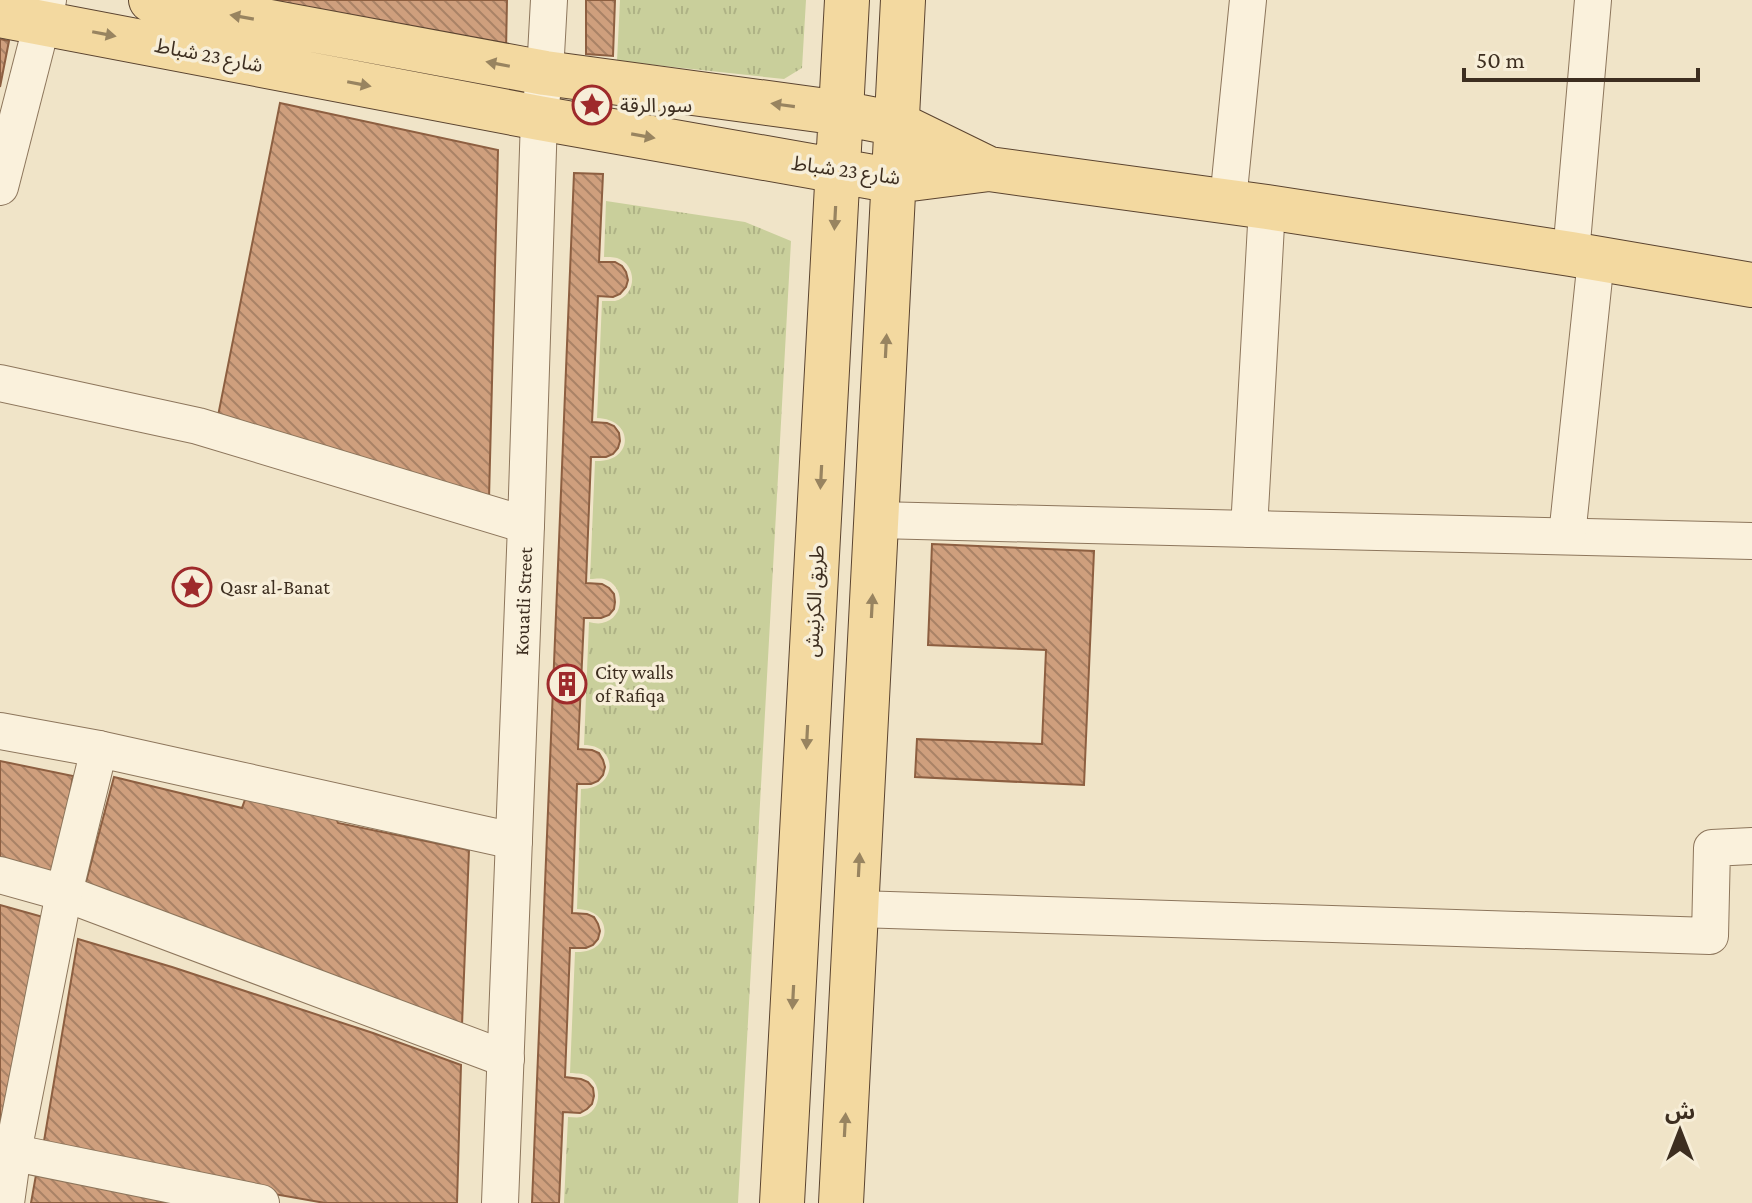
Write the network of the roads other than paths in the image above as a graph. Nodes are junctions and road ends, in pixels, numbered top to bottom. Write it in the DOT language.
graph roads {
  1 [pos="151,0"];
  2 [pos="549,0"];
  3 [pos="847,0"];
  4 [pos="903,0"];
  5 [pos="1248,0"];
  6 [pos="1593,0"];
  7 [pos="45,11"];
  8 [pos="0,15"];
  9 [pos="545,73"];
  10 [pos="841,113"];
  11 [pos="539,118"];
  12 [pos="897,124"];
  13 [pos="989,169"];
  14 [pos="837,170"];
  15 [pos="895,181"];
  16 [pos="0,187"];
  17 [pos="1248,204"];
  18 [pos="1583,257"];
  19 [pos="1752,285"];
  20 [pos="0,383"];
  21 [pos="877,520"];
  22 [pos="526,525"];
  23 [pos="1249,529"];
  24 [pos="1567,536"];
  25 [pos="1752,541"];
  26 [pos="0,731"];
  27 [pos="99,749"];
  28 [pos="514,841"];
  29 [pos="1752,846"];
  30 [pos="0,875"];
  31 [pos="64,893"];
  32 [pos="857,909"];
  33 [pos="506,1059"];
  34 [pos="6,1151"];
  35 [pos="6,1203"];
  36 [pos="261,1203"];
  37 [pos="500,1203"];
  38 [pos="782,1203"];
  39 [pos="841,1203"];
  9 -- 1 [label="main road, one-way"];
  2 -- 9 [label="street, Kouatli Street"];
  3 -- 10 [label="main road, طريق الكرنيش"];
  4 -- 12 [label="main road"];
  5 -- 17 [label="street"];
  6 -- 18 [label="street"];
  7 -- 8 [label="main road, شارع 23 شباط"];
  7 -- 11 [label="main road, شارع 23 شباط, one-way"];
  7 -- 16 [label="street"];
  10 -- 9 [label="main road, one-way"];
  9 -- 11 [label="street, Kouatli Street"];
  10 -- 12 [label="main road"];
  10 -- 14 [label="main road, طريق الكرنيش"];
  11 -- 14 [label="main road, شارع 23 شباط, one-way"];
  11 -- 22 [label="street, Kouatli Street"];
  12 -- 13 [label="main road"];
  12 -- 15 [label="main road"];
  13 -- 15 [label="main road, شارع 23 شباط"];
  13 -- 17 [label="main road"];
  14 -- 15 [label="main road, شارع 23 شباط"];
  14 -- 38 [label="main road, طريق الكرنيش, one-way"];
  21 -- 15 [label="main road, one-way"];
  17 -- 18 [label="main road"];
  17 -- 23 [label="street"];
  18 -- 19 [label="main road"];
  18 -- 24 [label="street"];
  20 -- 22 [label="street"];
  21 -- 23 [label="street"];
  32 -- 21 [label="main road, one-way"];
  22 -- 28 [label="street, Kouatli Street"];
  23 -- 24 [label="street"];
  24 -- 25 [label="street"];
  26 -- 27 [label="street"];
  27 -- 28 [label="street"];
  27 -- 31 [label="street"];
  28 -- 33 [label="street, Kouatli Street"];
  29 -- 32 [label="street"];
  30 -- 31 [label="street"];
  31 -- 33 [label="street"];
  31 -- 34 [label="street"];
  39 -- 32 [label="main road, one-way"];
  33 -- 37 [label="street, Kouatli Street"];
  34 -- 35 [label="street"];
  34 -- 36 [label="street"];
}
